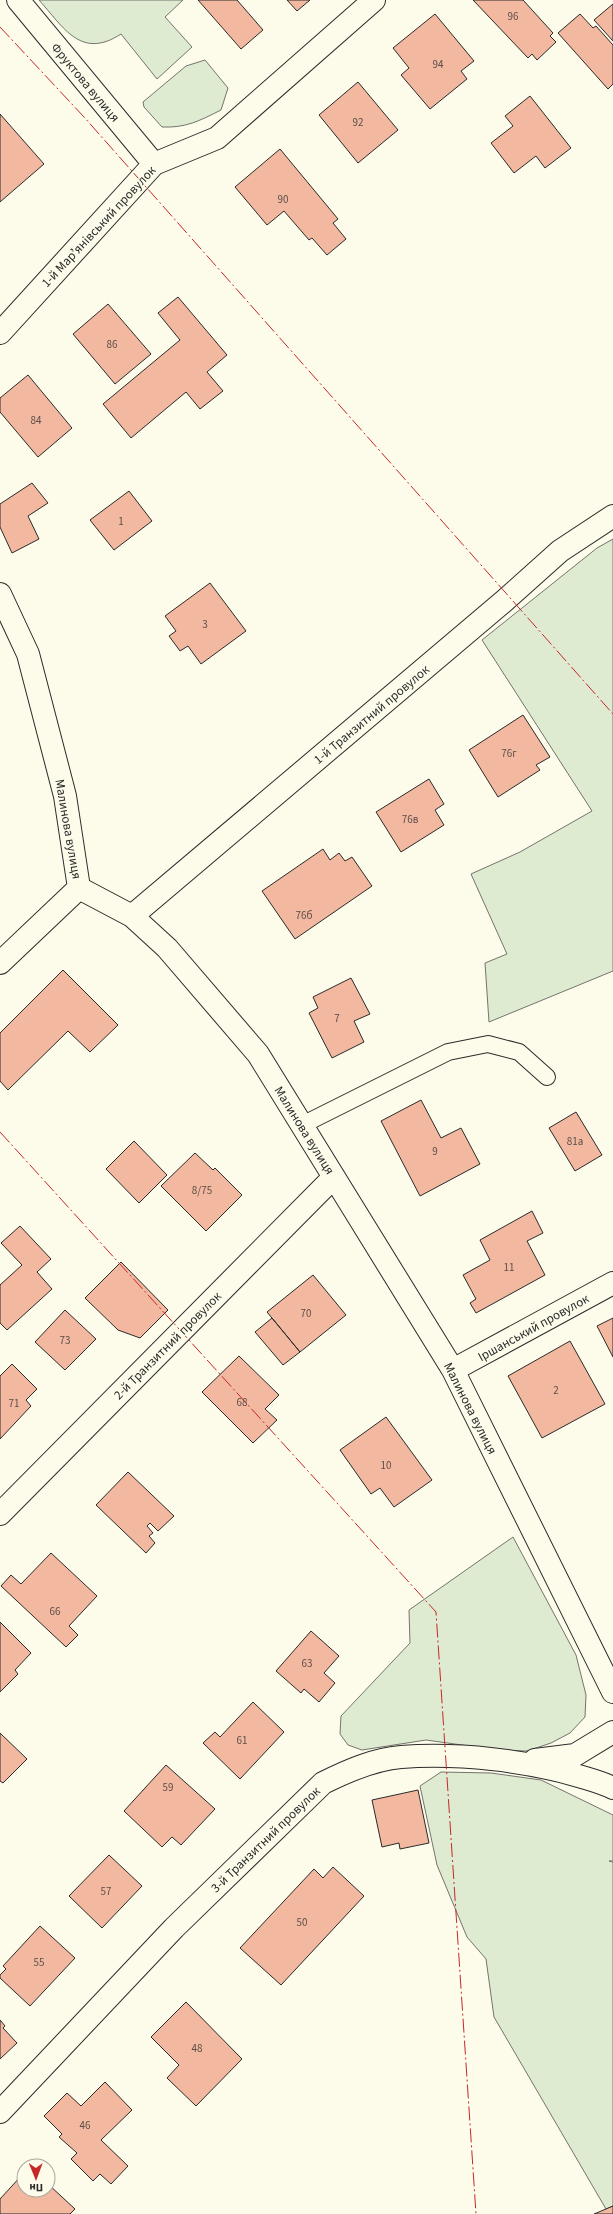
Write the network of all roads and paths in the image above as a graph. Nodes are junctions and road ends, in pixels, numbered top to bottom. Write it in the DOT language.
graph roads {
  1 [pos="18,0"];
  2 [pos="374,0"];
  3 [pos="154,164"];
  4 [pos="0,333"];
  5 [pos="613,516"];
  6 [pos="0,594"];
  7 [pos="79,888"];
  8 [pos="132,916"];
  9 [pos="0,963"];
  10 [pos="547,1077"];
  11 [pos="302,1125"];
  12 [pos="334,1177"];
  13 [pos="613,1283"];
  14 [pos="454,1370"];
  15 [pos="0,1514"];
  16 [pos="613,1692"];
  17 [pos="613,1732"];
  18 [pos="514,1762"];
  19 [pos="613,1788"];
  20 [pos="0,2112"];
  1 -- 3 [label="street, Фруктова вулиця"];
  2 -- 3 [label="street, 1-й Марʼянівський провулок"];
  3 -- 4 [label="street, 1-й Марʼянівський провулок"];
  5 -- 8 [label="street, 1-й Транзитний провулок"];
  6 -- 7 [label="street, Малинова вулиця"];
  7 -- 8 [label="street, Малинова вулиця"];
  7 -- 9 [label="street"];
  8 -- 11 [label="street, Малинова вулиця"];
  10 -- 11 [label="lane"];
  11 -- 12 [label="street, Малинова вулиця"];
  12 -- 14 [label="street, Малинова вулиця"];
  12 -- 15 [label="street, 2-й Транзитний провулок"];
  13 -- 14 [label="street, Іршанський провулок"];
  14 -- 16 [label="street, Малинова вулиця"];
  17 -- 18 [label="street"];
  18 -- 19 [label="street, 3-й Транзитний провулок"];
  18 -- 20 [label="street, 3-й Транзитний провулок"];
}
